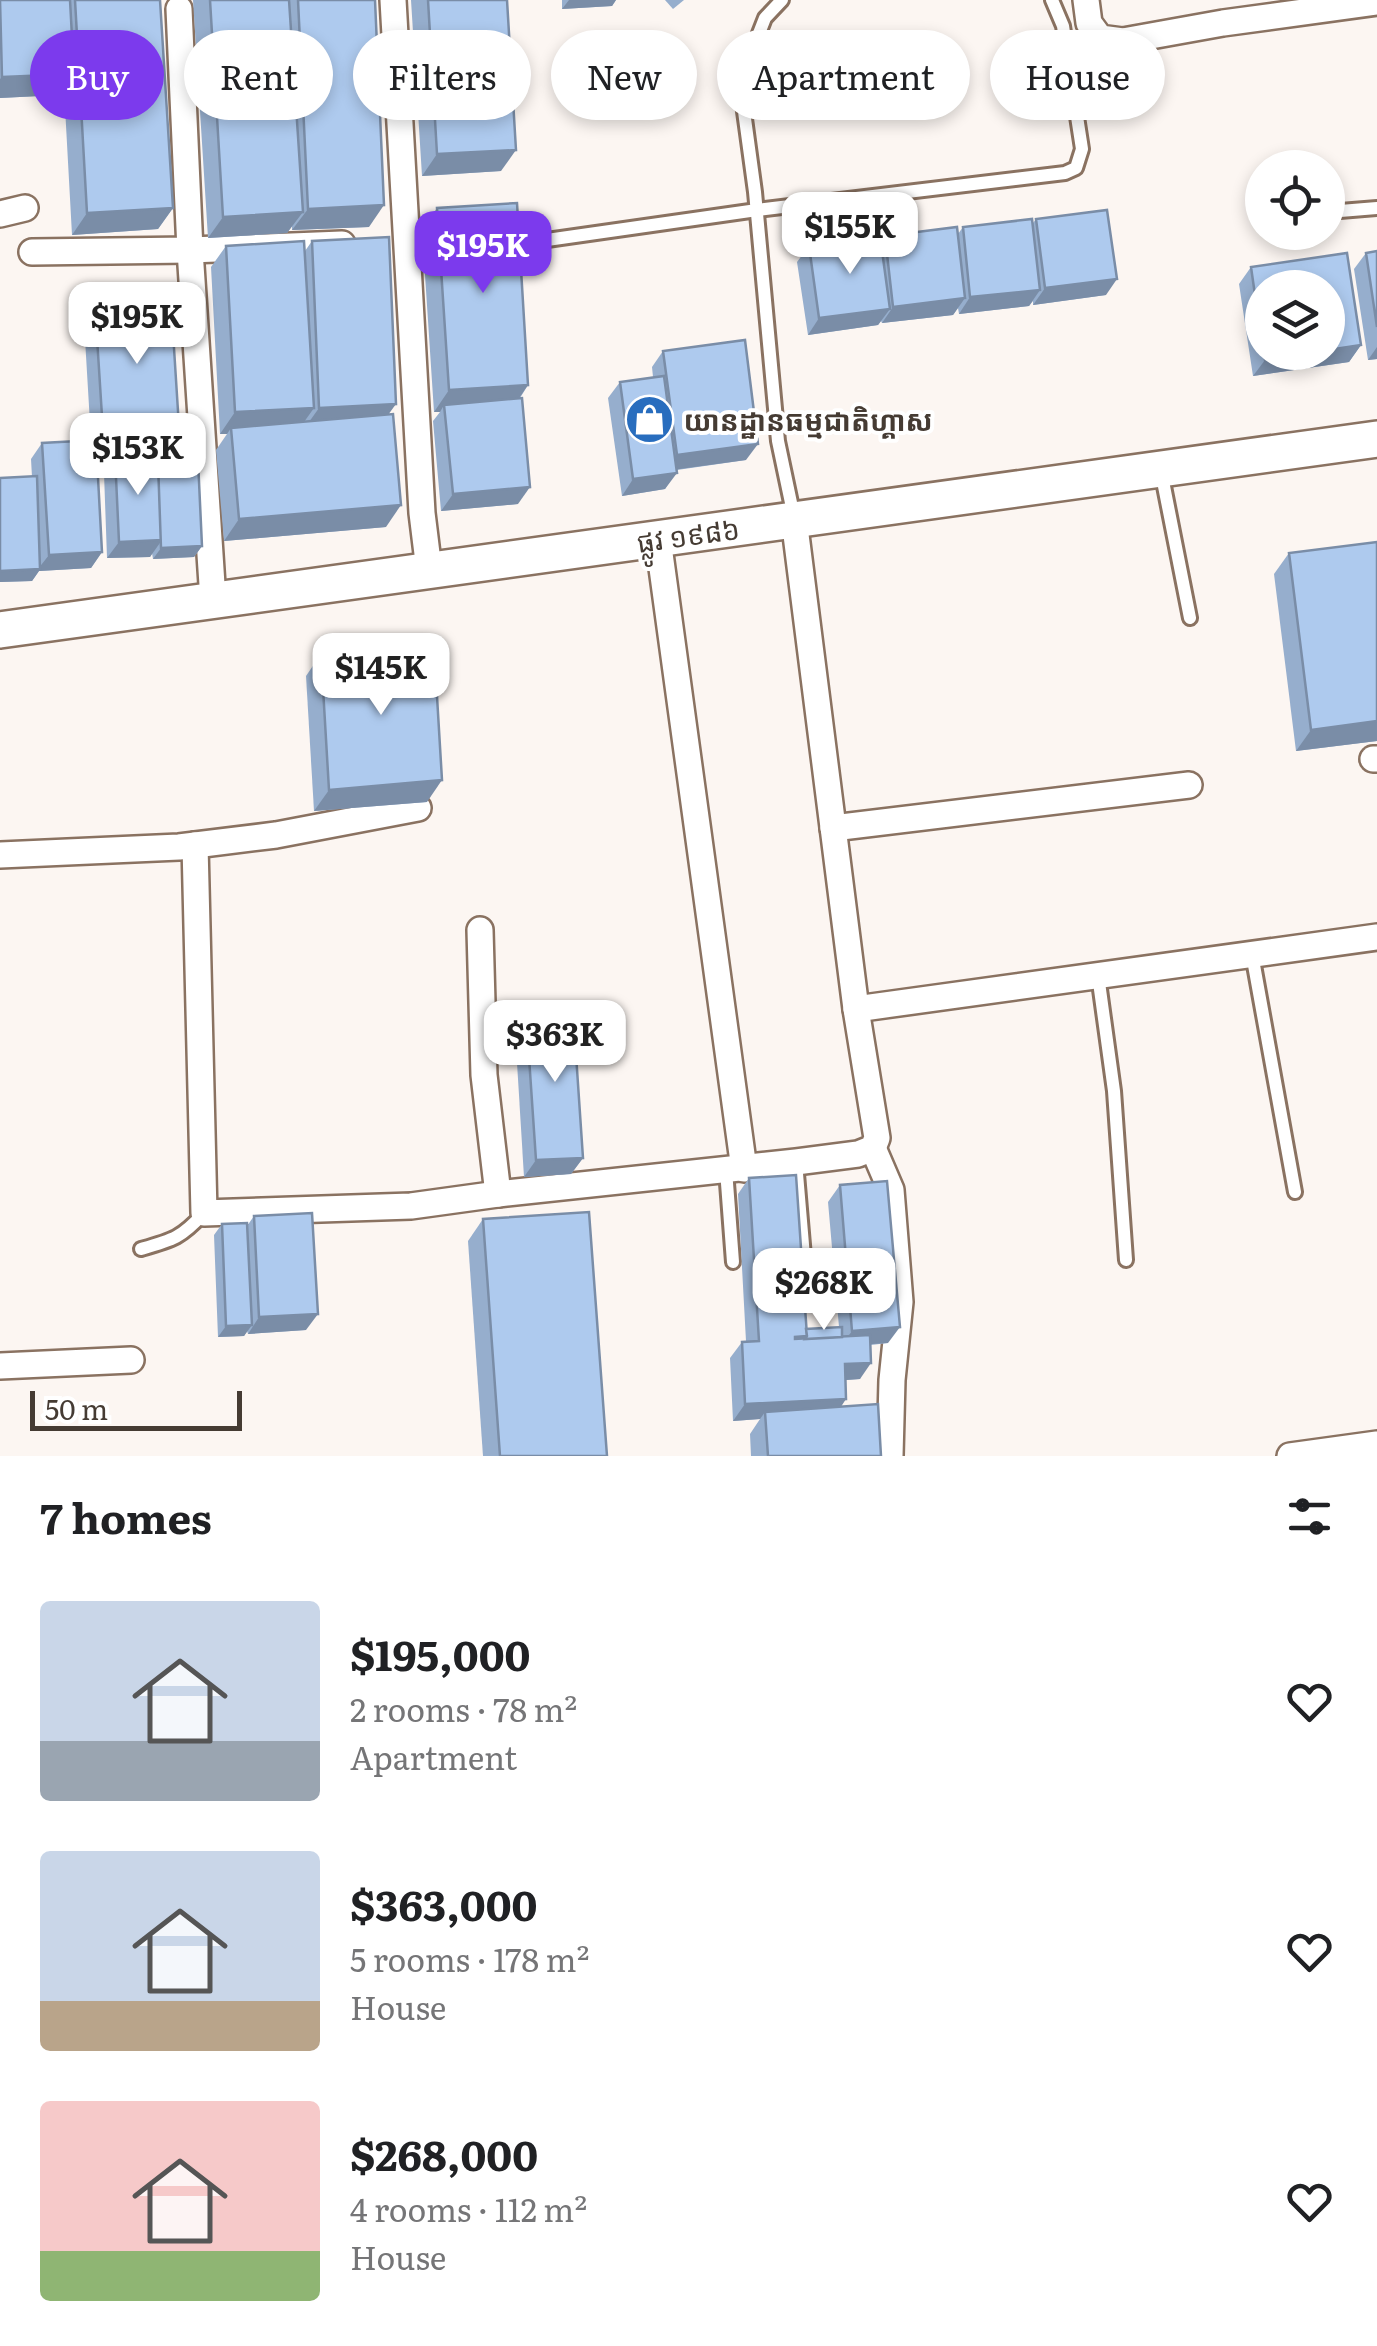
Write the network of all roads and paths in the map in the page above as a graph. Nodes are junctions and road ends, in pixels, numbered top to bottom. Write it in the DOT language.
graph roads {
  1 [pos="393,0"];
  2 [pos="782,0"];
  3 [pos="1052,0"];
  4 [pos="1086,0"];
  5 [pos="1377,2"];
  6 [pos="1279,8"];
  7 [pos="179,9"];
  8 [pos="1377,208"];
  9 [pos="757,210"];
  10 [pos="1345,211"];
  11 [pos="388,242"];
  12 [pos="533,242"];
  13 [pos="190,250"];
  14 [pos="32,252"];
  15 [pos="1377,439"];
  16 [pos="1160,468"];
  17 [pos="794,520"];
  18 [pos="658,539"];
  19 [pos="428,570"];
  20 [pos="213,600"];
  21 [pos="1190,618"];
  22 [pos="0,630"];
  23 [pos="1189,785"];
  24 [pos="418,808"];
  25 [pos="833,828"];
  26 [pos="195,845"];
  27 [pos="0,855"];
  28 [pos="480,930"];
  29 [pos="1377,937"];
  30 [pos="1252,954"];
  31 [pos="1098,975"];
  32 [pos="856,1008"];
  33 [pos="873,1148"];
  34 [pos="796,1162"];
  35 [pos="735,1170"];
  36 [pos="1295,1192"];
  37 [pos="498,1194"];
  38 [pos="204,1213"];
  39 [pos="141,1249"];
  40 [pos="1126,1260"];
  41 [pos="732,1262"];
  42 [pos="806,1280"];
  43 [pos="131,1360"];
  44 [pos="0,1366"];
  45 [pos="1377,1444"];
  46 [pos="890,1456"];
  47 [pos="1290,1456"];
  1 -- 11 [label="street"];
  2 -- 9 [label="lane"];
  3 -- 9 [label="lane"];
  4 -- 6 [label="street"];
  5 -- 6 [label="street"];
  7 -- 13 [label="street"];
  8 -- 10 [label="lane"];
  9 -- 12 [label="lane"];
  9 -- 17 [label="lane"];
  11 -- 13 [label="street"];
  11 -- 19 [label="street"];
  13 -- 14 [label="street"];
  13 -- 20 [label="street"];
  15 -- 16 [label="main road, ផ្លូវ ១៩៨៦"];
  16 -- 17 [label="main road, ផ្លូវ ១៩៨៦"];
  16 -- 21 [label="lane"];
  17 -- 18 [label="main road, ផ្លូវ ១៩៨៦"];
  17 -- 25 [label="street"];
  18 -- 19 [label="main road, ផ្លូវ ១៩៨៦"];
  18 -- 35 [label="street"];
  19 -- 20 [label="main road, ផ្លូវ ១៩៨៦"];
  20 -- 22 [label="main road, ផ្លូវ ១៩៨៦"];
  23 -- 25 [label="street"];
  24 -- 26 [label="street"];
  25 -- 32 [label="street"];
  26 -- 27 [label="street"];
  26 -- 38 [label="street"];
  28 -- 37 [label="street"];
  29 -- 30 [label="street"];
  30 -- 31 [label="street"];
  30 -- 36 [label="lane"];
  31 -- 32 [label="street"];
  31 -- 40 [label="lane"];
  32 -- 33 [label="street"];
  33 -- 34 [label="street"];
  33 -- 46 [label="street"];
  34 -- 35 [label="street"];
  34 -- 42 [label="lane"];
  35 -- 37 [label="street"];
  35 -- 41 [label="lane"];
  37 -- 38 [label="street"];
  38 -- 39 [label="lane"];
  43 -- 44 [label="street"];
  45 -- 47 [label="street"];
}
